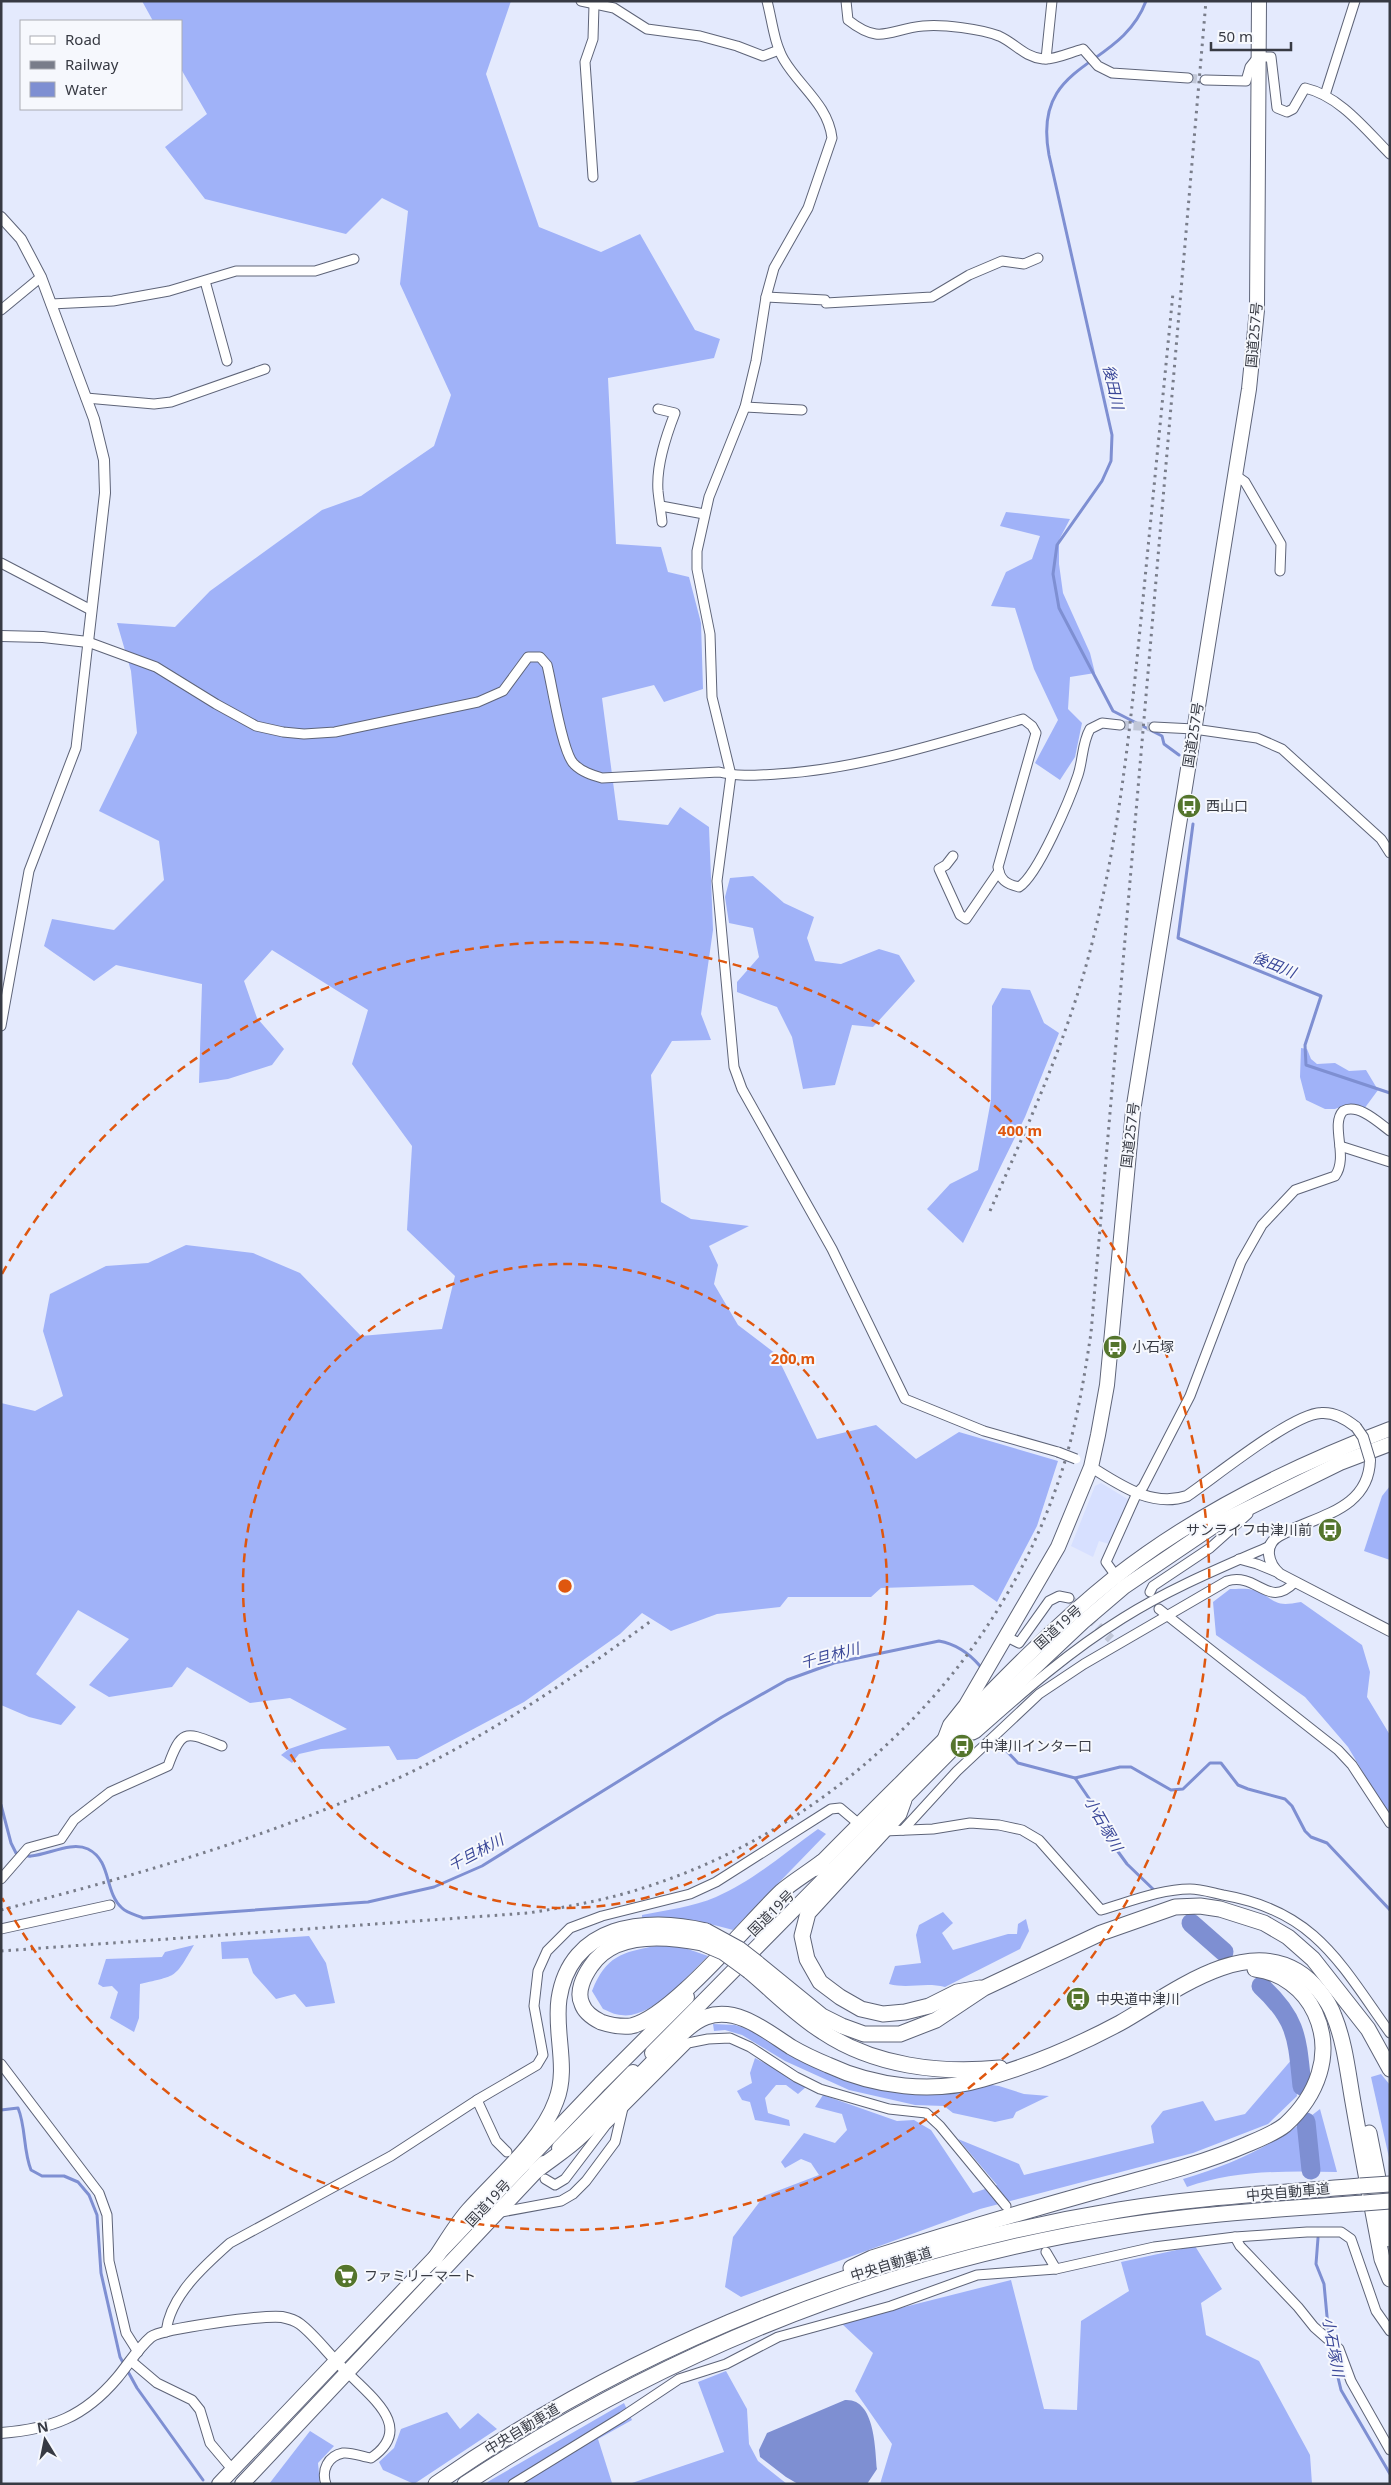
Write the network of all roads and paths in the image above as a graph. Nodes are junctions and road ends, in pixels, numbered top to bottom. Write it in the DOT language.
graph roads {
  1 [pos="581,1"];
  2 [pos="767,1"];
  3 [pos="846,1"];
  4 [pos="1052,1"];
  5 [pos="1259,1"];
  6 [pos="1355,1"];
  7 [pos="594,5"];
  8 [pos="779,50"];
  9 [pos="1258,57"];
  10 [pos="1046,59"];
  11 [pos="1188,78"];
  12 [pos="1205,80"];
  13 [pos="1325,95"];
  14 [pos="1390,154"];
  15 [pos="593,177"];
  16 [pos="1,217"];
  17 [pos="1038,258"];
  18 [pos="354,259"];
  19 [pos="40,277"];
  20 [pos="204,281"];
  21 [pos="766,297"];
  22 [pos="51,304"];
  23 [pos="1,310"];
  24 [pos="227,361"];
  25 [pos="265,370"];
  26 [pos="86,398"];
  27 [pos="745,407"];
  28 [pos="658,409"];
  29 [pos="802,410"];
  30 [pos="1235,474"];
  31 [pos="661,506"];
  32 [pos="704,514"];
  33 [pos="662,522"];
  34 [pos="1,562"];
  35 [pos="1280,571"];
  36 [pos="91,610"];
  37 [pos="1,636"];
  38 [pos="88,642"];
  39 [pos="1120,725"];
  40 [pos="1154,727"];
  41 [pos="1194,729"];
  42 [pos="731,775"];
  43 [pos="1390,852"];
  44 [pos="953,856"];
  45 [pos="999,872"];
  46 [pos="1,1026"];
  47 [pos="1390,1130"];
  48 [pos="1340,1146"];
  49 [pos="1390,1162"];
  50 [pos="1390,1430"];
  51 [pos="1390,1444"];
  52 [pos="1091,1467"];
  53 [pos="1137,1493"];
  54 [pos="1270,1496"];
  55 [pos="1270,1546"];
  56 [pos="1239,1559"];
  57 [pos="1280,1574"];
  58 [pos="1116,1576"];
  59 [pos="1295,1582"];
  60 [pos="1150,1592"];
  61 [pos="1069,1598"];
  62 [pos="1159,1609"];
  63 [pos="1166,1616"];
  64 [pos="1390,1631"];
  65 [pos="1013,1640"];
  66 [pos="1032,1651"];
  67 [pos="966,1737"];
  68 [pos="945,1738"];
  69 [pos="222,1746"];
  70 [pos="904,1800"];
  71 [pos="1390,1823"];
  72 [pos="859,1824"];
  73 [pos="903,1830"];
  74 [pos="876,1833"];
  75 [pos="822,1862"];
  76 [pos="1,1879"];
  77 [pos="110,1905"];
  78 [pos="1,1929"];
  79 [pos="704,1937"];
  80 [pos="753,1967"];
  81 [pos="1211,1973"];
  82 [pos="1328,1978"];
  83 [pos="984,1988"];
  84 [pos="1390,2033"];
  85 [pos="1,2064"];
  86 [pos="1024,2066"];
  87 [pos="1390,2069"];
  88 [pos="477,2100"];
  89 [pos="623,2108"];
  90 [pos="507,2152"];
  91 [pos="540,2175"];
  92 [pos="1390,2184"];
  93 [pos="1390,2200"];
  94 [pos="1006,2206"];
  95 [pos="1365,2207"];
  96 [pos="1390,2210"];
  97 [pos="496,2213"];
  98 [pos="1235,2237"];
  99 [pos="1390,2239"];
  100 [pos="1046,2252"];
  101 [pos="434,2260"];
  102 [pos="1056,2270"];
  103 [pos="1390,2279"];
  104 [pos="801,2293"];
  105 [pos="1390,2331"];
  106 [pos="166,2332"];
  107 [pos="138,2352"];
  108 [pos="131,2361"];
  109 [pos="335,2362"];
  110 [pos="348,2373"];
  111 [pos="1,2433"];
  112 [pos="1390,2450"];
  113 [pos="232,2469"];
  114 [pos="219,2484"];
  115 [pos="242,2484"];
  116 [pos="326,2484"];
  117 [pos="436,2484"];
  118 [pos="465,2484"];
  119 [pos="512,2484"];
  1 -- 7 [label="street"];
  2 -- 8 [label="street"];
  3 -- 10 [label="street"];
  4 -- 10 [label="street"];
  5 -- 9 [label="highway, 国道257号"];
  6 -- 13 [label="street"];
  7 -- 8 [label="street"];
  7 -- 15 [label="street"];
  8 -- 21 [label="street"];
  9 -- 12 [label="street"];
  9 -- 13 [label="street"];
  9 -- 30 [label="highway, 国道257号"];
  10 -- 11 [label="street"];
  13 -- 14 [label="street"];
  16 -- 19 [label="street"];
  17 -- 21 [label="street"];
  18 -- 20 [label="street"];
  19 -- 22 [label="street"];
  19 -- 23 [label="street"];
  20 -- 22 [label="street"];
  20 -- 24 [label="street"];
  21 -- 27 [label="street"];
  22 -- 26 [label="street"];
  25 -- 26 [label="street"];
  26 -- 36 [label="street"];
  27 -- 29 [label="street"];
  27 -- 32 [label="street"];
  28 -- 31 [label="street"];
  30 -- 35 [label="street"];
  30 -- 41 [label="highway, 国道257号"];
  31 -- 32 [label="street"];
  31 -- 33 [label="street"];
  32 -- 42 [label="street"];
  34 -- 36 [label="street"];
  36 -- 38 [label="street"];
  37 -- 38 [label="street"];
  38 -- 42 [label="street"];
  38 -- 46 [label="street"];
  39 -- 45 [label="street"];
  40 -- 41 [label="street"];
  41 -- 43 [label="street"];
  41 -- 52 [label="highway, 国道257号"];
  42 -- 45 [label="street"];
  42 -- 52 [label="street, bridge"];
  44 -- 45 [label="street"];
  47 -- 48 [label="street"];
  48 -- 49 [label="street"];
  48 -- 53 [label="street"];
  50 -- 58 [label="highway, 国道19号"];
  51 -- 54 [label="highway, 国道19号"];
  52 -- 53 [label="street"];
  52 -- 65 [label="highway, 国道257号"];
  53 -- 55 [label="street, bridge"];
  53 -- 58 [label="street"];
  54 -- 60 [label="street"];
  54 -- 67 [label="highway, 国道19号"];
  55 -- 56 [label="street"];
  55 -- 57 [label="street"];
  56 -- 57 [label="street"];
  56 -- 67 [label="street"];
  57 -- 59 [label="street"];
  58 -- 66 [label="highway, 国道19号"];
  59 -- 63 [label="street"];
  59 -- 64 [label="street"];
  61 -- 65 [label="street"];
  62 -- 63 [label="street"];
  63 -- 71 [label="street"];
  63 -- 73 [label="street"];
  65 -- 66 [label="street"];
  65 -- 68 [label="highway, 国道257号"];
  66 -- 68 [label="highway, 国道19号"];
  67 -- 70 [label="highway, 国道19号"];
  68 -- 72 [label="highway, 国道19号"];
  69 -- 76 [label="street"];
  70 -- 74 [label="highway"];
  72 -- 75 [label="highway, 国道19号"];
  72 -- 88 [label="street"];
  73 -- 74 [label="street"];
  73 -- 84 [label="street"];
  74 -- 83 [label="highway"];
  74 -- 91 [label="highway, 国道19号"];
  75 -- 79 [label="highway"];
  75 -- 101 [label="highway, 国道19号"];
  77 -- 78 [label="street"];
  79 -- 80 [label="highway, bridge"];
  79 -- 101 [label="highway"];
  80 -- 83 [label="highway"];
  80 -- 86 [label="highway"];
  81 -- 86 [label="highway"];
  81 -- 103 [label="highway"];
  81 -- 104 [label="highway"];
  82 -- 83 [label="highway"];
  82 -- 87 [label="highway"];
  82 -- 99 [label="highway"];
  85 -- 107 [label="street"];
  86 -- 91 [label="highway"];
  88 -- 90 [label="street"];
  88 -- 106 [label="street"];
  89 -- 91 [label="street"];
  89 -- 94 [label="street"];
  89 -- 97 [label="street"];
  91 -- 97 [label="highway, 国道19号"];
  92 -- 104 [label="highway, 中央自動車道, bridge"];
  93 -- 95 [label="highway, 中央自動車道, bridge"];
  95 -- 96 [label="highway"];
  95 -- 118 [label="highway, 中央自動車道"];
  97 -- 110 [label="highway, 国道19号"];
  98 -- 102 [label="street"];
  98 -- 105 [label="street"];
  98 -- 112 [label="street"];
  100 -- 102 [label="street"];
  101 -- 109 [label="highway, 国道19号"];
  102 -- 119 [label="street"];
  104 -- 117 [label="highway, 中央自動車道"];
  106 -- 107 [label="street"];
  106 -- 109 [label="street"];
  107 -- 108 [label="street"];
  108 -- 111 [label="street"];
  108 -- 113 [label="street"];
  109 -- 110 [label="street"];
  109 -- 113 [label="highway, 国道19号"];
  110 -- 115 [label="highway, 国道19号"];
  110 -- 116 [label="street"];
  113 -- 114 [label="highway, 国道19号"];
}
